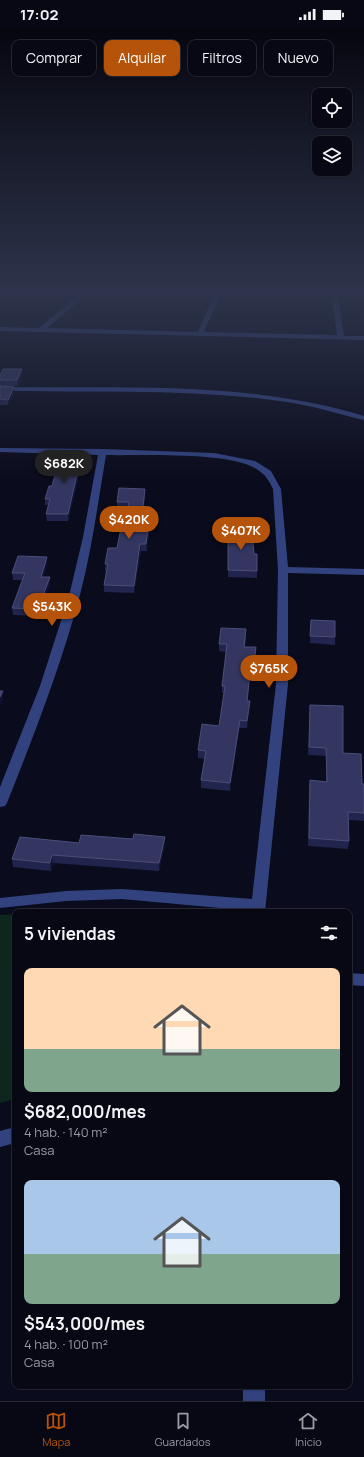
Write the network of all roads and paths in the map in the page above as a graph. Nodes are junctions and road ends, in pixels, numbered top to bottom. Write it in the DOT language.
graph roads {
  1 [pos="0,389"];
  2 [pos="364,418"];
  3 [pos="0,450"];
  4 [pos="103,451"];
  5 [pos="283,570"];
  6 [pos="364,572"];
  7 [pos="0,804"];
  8 [pos="0,903"];
  9 [pos="258,908"];
  10 [pos="352,979"];
  11 [pos="364,980"];
  12 [pos="12,1136"];
  13 [pos="0,1138"];
  14 [pos="254,1389"];
  15 [pos="254,1401"];
  1 -- 2 [label="street"];
  3 -- 4 [label="street"];
  4 -- 5 [label="street"];
  4 -- 7 [label="street"];
  5 -- 6 [label="street"];
  5 -- 9 [label="street"];
  8 -- 9 [label="street"];
  10 -- 11 [label="street"];
  12 -- 13 [label="street"];
  14 -- 15 [label="street"];
}
